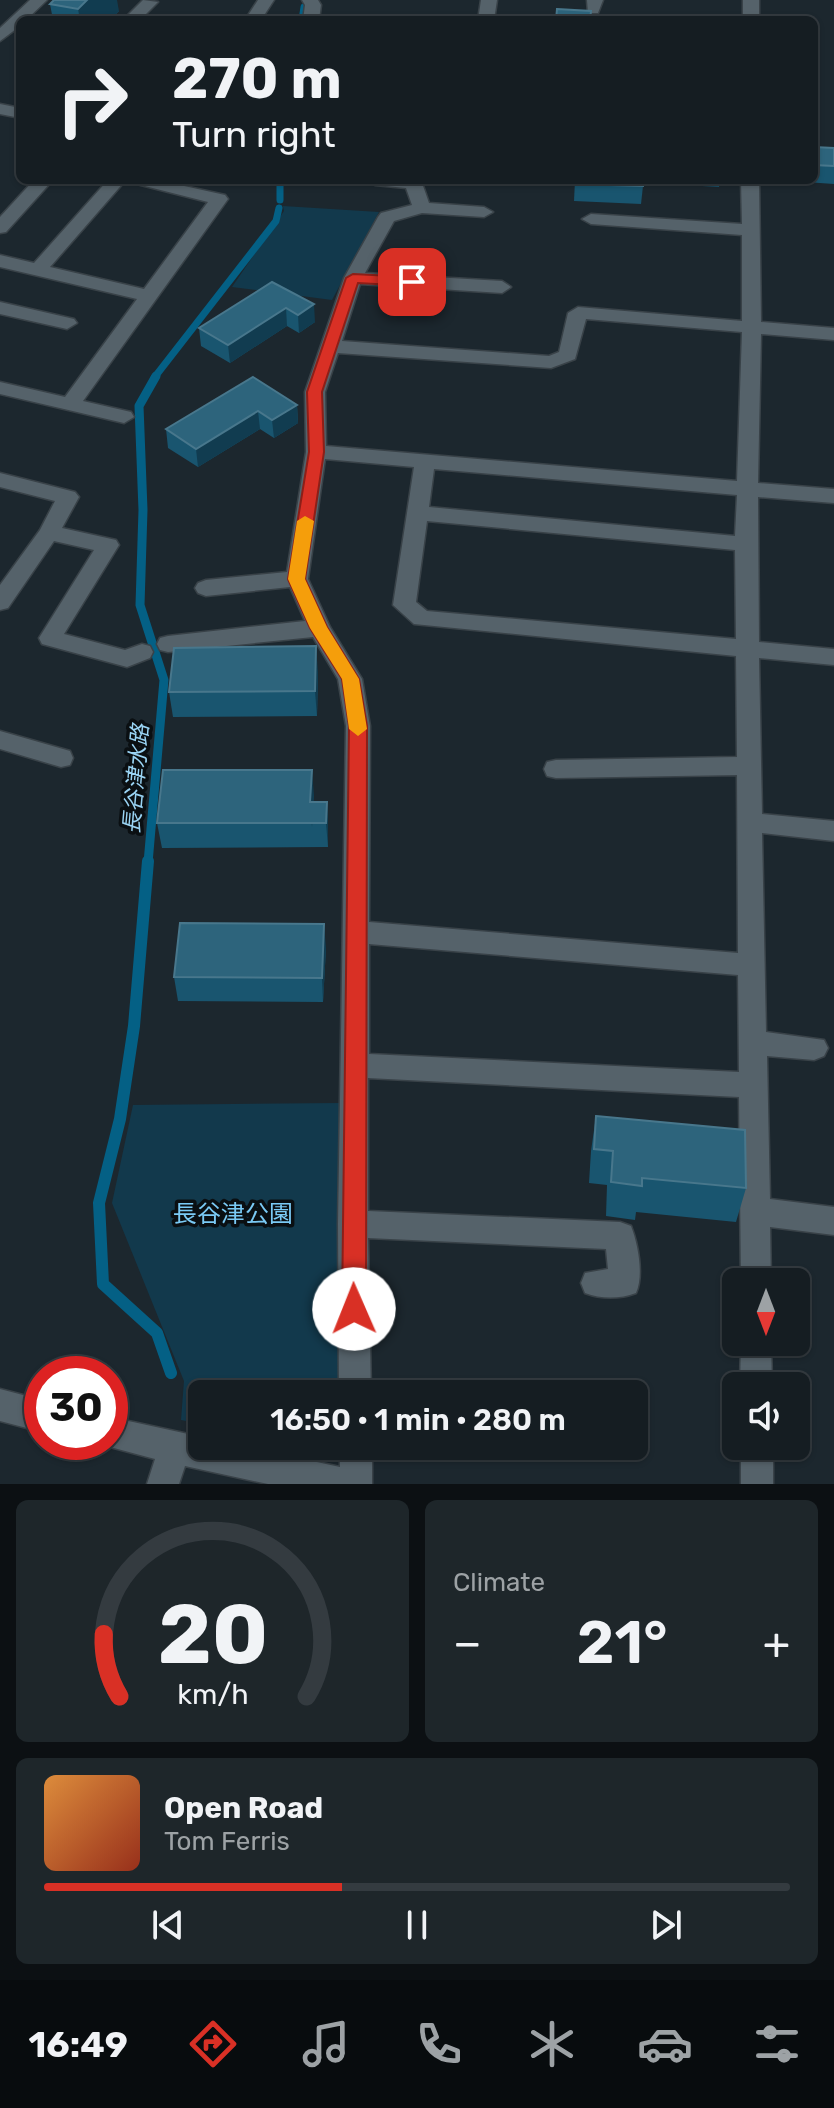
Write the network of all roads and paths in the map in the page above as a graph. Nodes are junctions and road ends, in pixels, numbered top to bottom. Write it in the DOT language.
graph roads {
  1 [pos="39,0"];
  2 [pos="150,2"];
  3 [pos="22,16"];
  4 [pos="135,16"];
  5 [pos="16,21"];
  6 [pos="0,36"];
  7 [pos="40,184"];
  8 [pos="113,184"];
  9 [pos="414,184"];
  10 [pos="750,184"];
  11 [pos="188,185"];
  12 [pos="0,200"];
  13 [pos="20,205"];
  14 [pos="422,208"];
  15 [pos="484,212"];
  16 [pos="591,219"];
  17 [pos="0,228"];
  18 [pos="750,230"];
  19 [pos="0,261"];
  20 [pos="38,270"];
  21 [pos="353,278"];
  22 [pos="502,287"];
  23 [pos="148,296"];
  24 [pos="0,308"];
  25 [pos="67,323"];
  26 [pos="752,328"];
  27 [pos="834,334"];
  28 [pos="328,346"];
  29 [pos="0,388"];
  30 [pos="70,404"];
  31 [pos="124,417"];
  32 [pos="316,452"];
  33 [pos="425,461"];
  34 [pos="0,480"];
  35 [pos="749,490"];
  36 [pos="834,496"];
  37 [pos="418,513"];
  38 [pos="49,533"];
  39 [pos="746,544"];
  40 [pos="297,579"];
  41 [pos="206,588"];
  42 [pos="0,602"];
  43 [pos="319,628"];
  44 [pos="168,644"];
  45 [pos="748,648"];
  46 [pos="142,652"];
  47 [pos="834,657"];
  48 [pos="0,740"];
  49 [pos="61,758"];
  50 [pos="748,766"];
  51 [pos="556,769"];
  52 [pos="749,822"];
  53 [pos="834,831"];
  54 [pos="356,932"];
  55 [pos="751,965"];
  56 [pos="754,1043"];
  57 [pos="814,1048"];
  58 [pos="356,1065"];
  59 [pos="755,1085"];
  60 [pos="755,1211"];
  61 [pos="834,1221"];
  62 [pos="353,1224"];
  63 [pos="756,1268"];
  64 [pos="596,1283"];
  65 [pos="355,1380"];
  66 [pos="0,1405"];
  67 [pos="24,1411"];
  68 [pos="128,1438"];
  69 [pos="174,1449"];
  70 [pos="356,1460"];
  71 [pos="757,1460"];
  72 [pos="163,1484"];
  73 [pos="342,1484"];
  74 [pos="356,1484"];
  75 [pos="757,1484"];
  1 -- 3 [label="street"];
  2 -- 4 [label="street"];
  5 -- 6 [label="street"];
  7 -- 13 [label="street"];
  8 -- 20 [label="street"];
  9 -- 14 [label="street"];
  10 -- 18 [label="street"];
  11 -- 23 [label="street"];
  12 -- 13 [label="street"];
  13 -- 17 [label="street"];
  14 -- 15 [label="street"];
  14 -- 21 [label="street"];
  16 -- 18 [label="street"];
  18 -- 26 [label="street"];
  19 -- 20 [label="street"];
  20 -- 23 [label="street"];
  21 -- 22 [label="street"];
  21 -- 28 [label="street"];
  23 -- 30 [label="street"];
  24 -- 25 [label="street"];
  26 -- 27 [label="street"];
  26 -- 28 [label="street"];
  26 -- 35 [label="street"];
  28 -- 32 [label="street"];
  29 -- 30 [label="street"];
  30 -- 31 [label="street"];
  32 -- 33 [label="street"];
  32 -- 40 [label="street"];
  33 -- 35 [label="street"];
  33 -- 37 [label="street"];
  34 -- 38 [label="street"];
  35 -- 36 [label="street"];
  35 -- 39 [label="street"];
  37 -- 39 [label="street"];
  37 -- 45 [label="street"];
  38 -- 42 [label="street"];
  38 -- 46 [label="street"];
  39 -- 45 [label="street"];
  40 -- 41 [label="street"];
  40 -- 43 [label="street"];
  43 -- 44 [label="street"];
  43 -- 54 [label="street"];
  45 -- 47 [label="street"];
  45 -- 50 [label="street"];
  48 -- 49 [label="street"];
  50 -- 51 [label="street"];
  50 -- 52 [label="street"];
  52 -- 53 [label="street"];
  52 -- 55 [label="street"];
  54 -- 55 [label="street"];
  54 -- 58 [label="street"];
  55 -- 56 [label="street"];
  56 -- 57 [label="street"];
  56 -- 59 [label="street"];
  58 -- 59 [label="street"];
  58 -- 62 [label="street"];
  59 -- 60 [label="street"];
  60 -- 61 [label="street"];
  60 -- 63 [label="street"];
  62 -- 64 [label="street"];
  62 -- 65 [label="street"];
  66 -- 67 [label="street"];
  68 -- 69 [label="street"];
  69 -- 72 [label="street"];
  69 -- 73 [label="street"];
  70 -- 74 [label="street"];
  71 -- 75 [label="street"];
}
